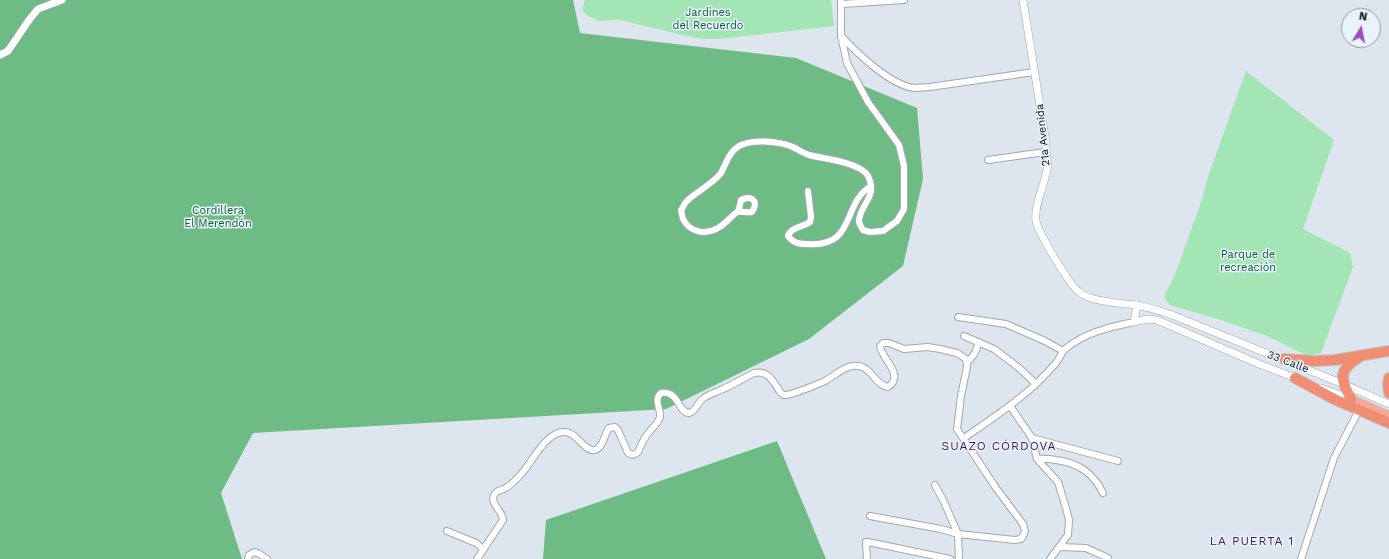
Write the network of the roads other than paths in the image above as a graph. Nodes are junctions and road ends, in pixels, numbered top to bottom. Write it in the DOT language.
graph roads {
  1 [pos="62,0"];
  2 [pos="904,0"];
  3 [pos="1023,0"];
  4 [pos="842,2"];
  5 [pos="841,36"];
  6 [pos="0,55"];
  7 [pos="1034,72"];
  8 [pos="1046,152"];
  9 [pos="988,160"];
  10 [pos="871,186"];
  11 [pos="808,191"];
  12 [pos="741,211"];
  13 [pos="1071,284"];
  14 [pos="1137,305"];
  15 [pos="958,317"];
  16 [pos="1184,320"];
  17 [pos="1134,322"];
  18 [pos="1180,330"];
  19 [pos="964,336"];
  20 [pos="979,342"];
  21 [pos="1063,351"];
  22 [pos="1389,351"];
  23 [pos="1264,352"];
  24 [pos="1363,355"];
  25 [pos="1389,355"];
  26 [pos="1284,359"];
  27 [pos="967,363"];
  28 [pos="1259,364"];
  29 [pos="1295,378"];
  30 [pos="1389,378"];
  31 [pos="1036,384"];
  32 [pos="1344,384"];
  33 [pos="1389,393"];
  34 [pos="1351,399"];
  35 [pos="1389,404"];
  36 [pos="1010,406"];
  37 [pos="1359,410"];
  38 [pos="1389,416"];
  39 [pos="1389,423"];
  40 [pos="964,438"];
  41 [pos="1032,438"];
  42 [pos="1037,459"];
  43 [pos="1118,461"];
  44 [pos="935,485"];
  45 [pos="1103,493"];
  46 [pos="870,516"];
  47 [pos="448,532"];
  48 [pos="958,534"];
  49 [pos="1060,547"];
  50 [pos="483,549"];
  51 [pos="1108,558"];
  52 [pos="248,559"];
  53 [pos="267,559"];
  54 [pos="477,559"];
  55 [pos="867,559"];
  56 [pos="950,559"];
  57 [pos="959,559"];
  58 [pos="1050,559"];
  59 [pos="1301,559"];
  1 -- 6 [label="street"];
  2 -- 4 [label="street"];
  3 -- 7 [label="street, 21a Avenida"];
  4 -- 5 [label="street"];
  5 -- 7 [label="street"];
  5 -- 10 [label="street"];
  7 -- 8 [label="street, 21a Avenida"];
  8 -- 9 [label="street"];
  8 -- 13 [label="street, 21a Avenida"];
  10 -- 11 [label="street"];
  10 -- 12 [label="street"];
  13 -- 14 [label="street, 33 Calle"];
  14 -- 16 [label="street, 33 Calle"];
  14 -- 17 [label="street"];
  15 -- 21 [label="street"];
  16 -- 18 [label="street"];
  16 -- 23 [label="street, 33 Calle"];
  17 -- 18 [label="street, 33 Calle"];
  17 -- 21 [label="street"];
  18 -- 28 [label="street, 33 Calle"];
  19 -- 20 [label="street"];
  20 -- 27 [label="street"];
  20 -- 31 [label="street"];
  21 -- 31 [label="street"];
  22 -- 24 [label="highway"];
  23 -- 26 [label="street, 33 Calle"];
  23 -- 28 [label="street"];
  24 -- 25 [label="highway"];
  24 -- 26 [label="highway"];
  24 -- 32 [label="highway"];
  26 -- 32 [label="street, 33 Calle"];
  27 -- 40 [label="street"];
  27 -- 50 [label="street"];
  28 -- 29 [label="street, 33 Calle"];
  29 -- 34 [label="street, 33 Calle"];
  29 -- 37 [label="highway"];
  30 -- 33 [label="highway"];
  31 -- 36 [label="street"];
  32 -- 34 [label="highway"];
  32 -- 35 [label="street, 33 Calle"];
  34 -- 38 [label="main road, 33 Calle"];
  36 -- 40 [label="street"];
  36 -- 41 [label="street"];
  37 -- 39 [label="highway"];
  37 -- 59 [label="street"];
  40 -- 48 [label="street"];
  41 -- 42 [label="street"];
  41 -- 43 [label="street"];
  42 -- 45 [label="street"];
  42 -- 49 [label="street"];
  44 -- 48 [label="street"];
  46 -- 48 [label="street"];
  47 -- 50 [label="street"];
  48 -- 57 [label="street"];
  49 -- 51 [label="street"];
  49 -- 58 [label="street"];
  50 -- 54 [label="street"];
  52 -- 53 [label="street"];
  55 -- 56 [label="street"];
}
